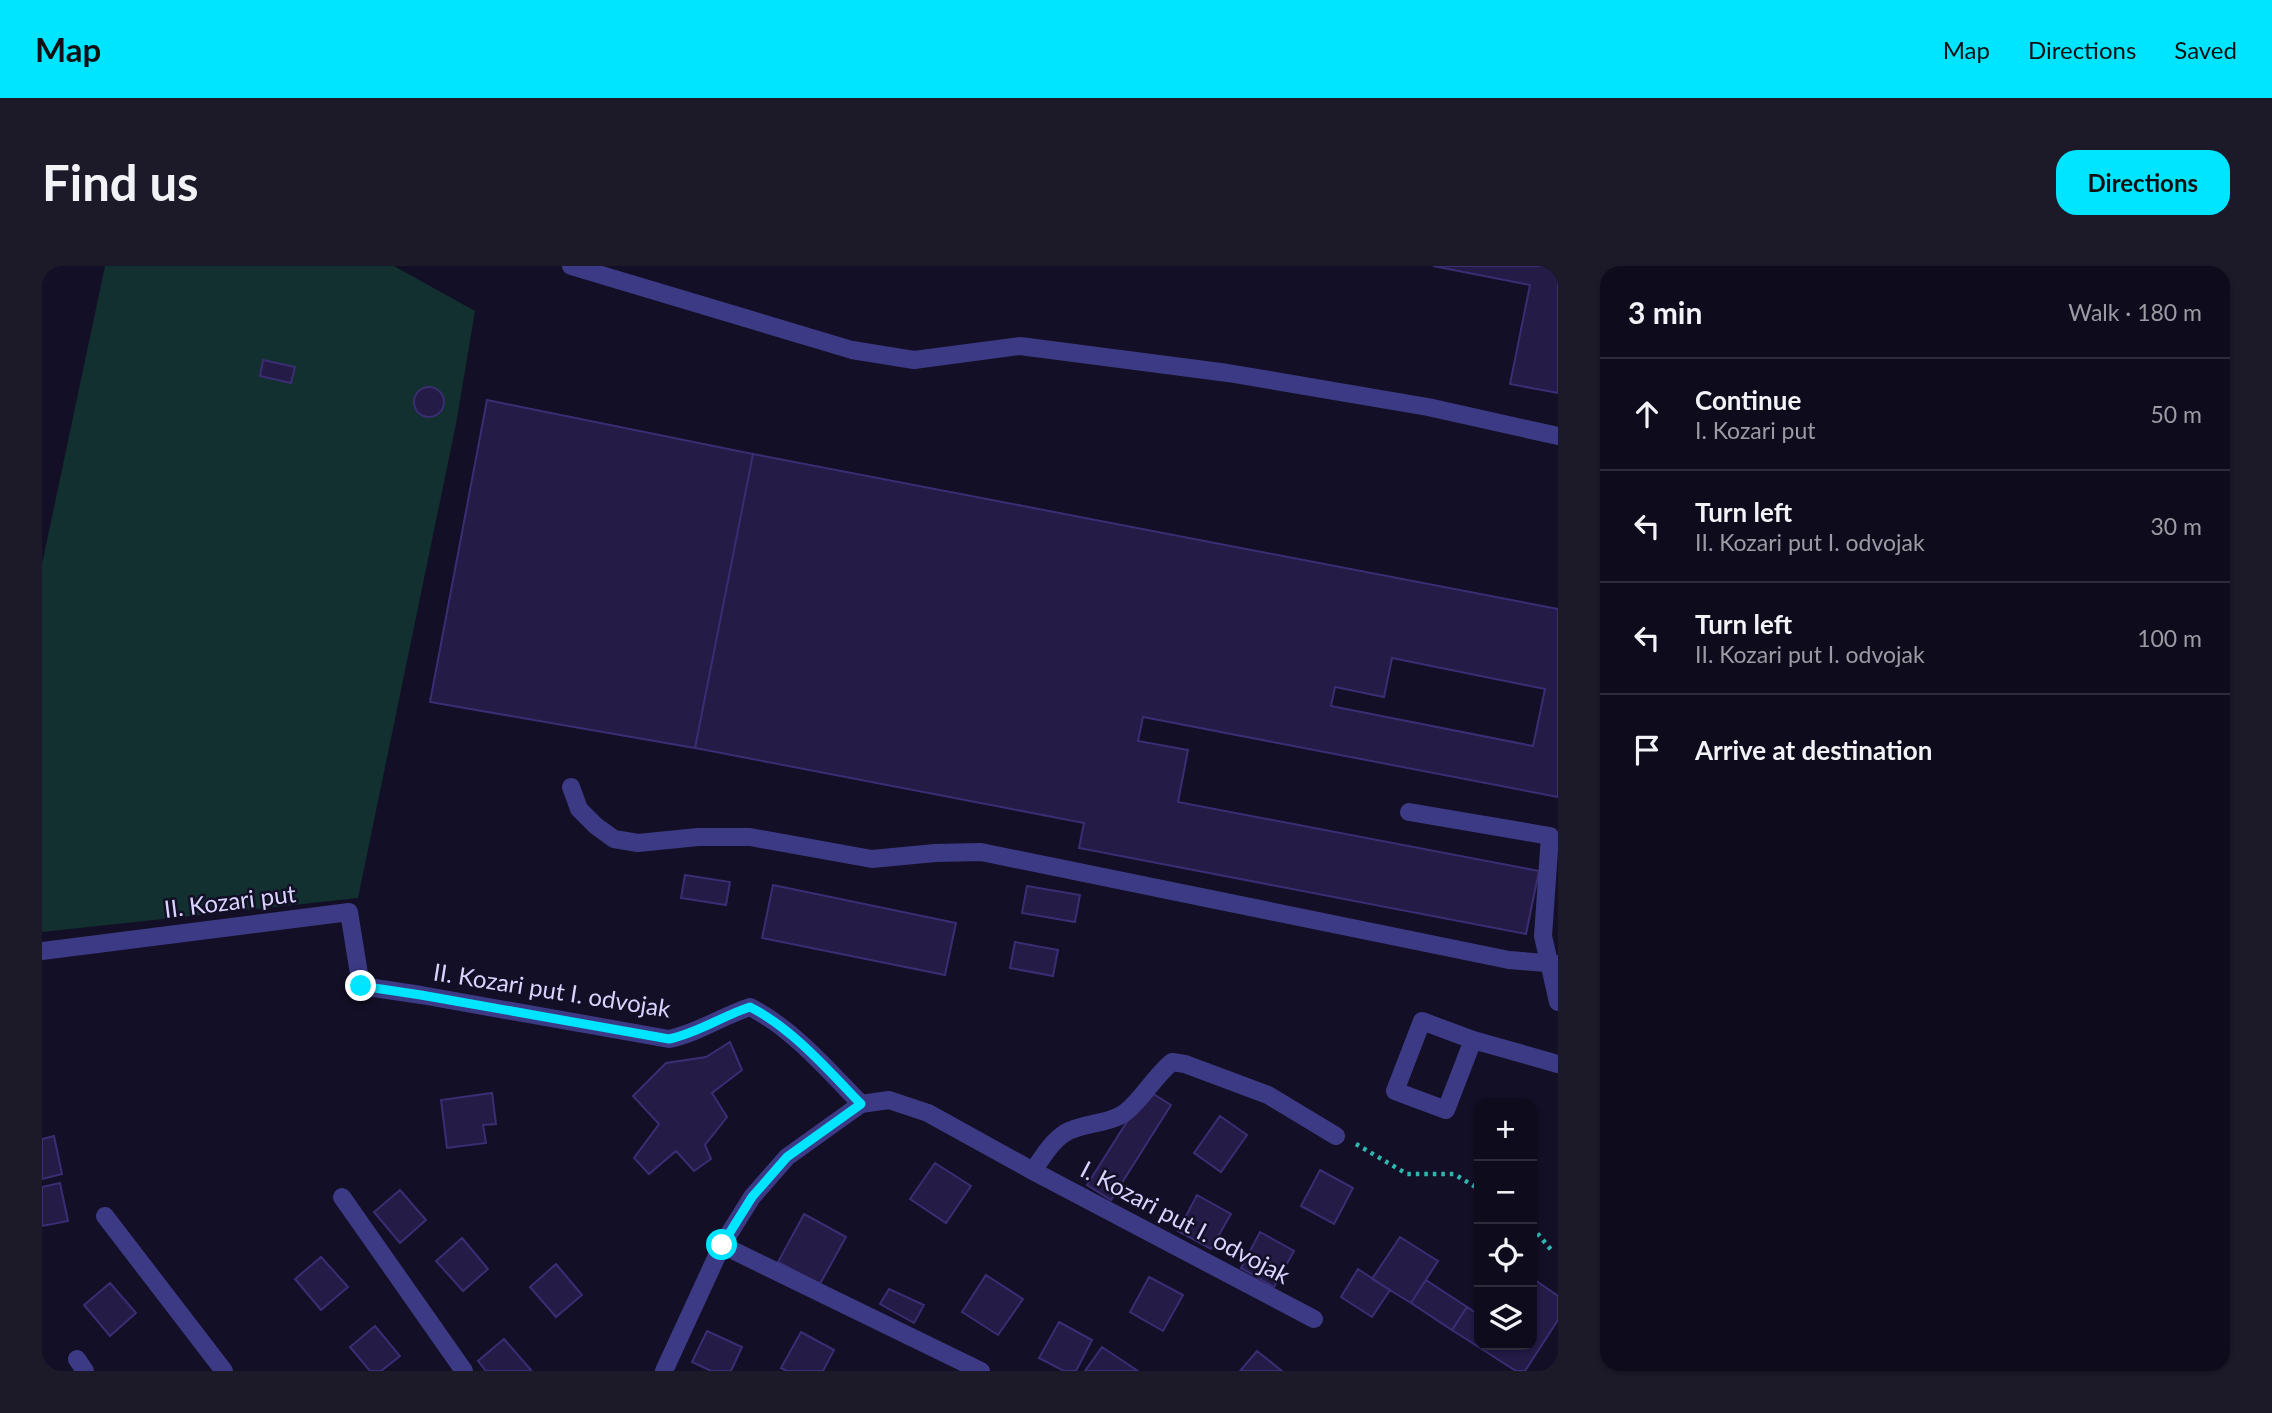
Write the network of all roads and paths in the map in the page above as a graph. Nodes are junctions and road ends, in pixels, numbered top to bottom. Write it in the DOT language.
graph roads {
  1 [pos="570,266"];
  2 [pos="1558,436"];
  3 [pos="571,787"];
  4 [pos="1409,812"];
  5 [pos="42,951"];
  6 [pos="1553,964"];
  7 [pos="361,986"];
  8 [pos="1558,1002"];
  9 [pos="1473,1040"];
  10 [pos="1558,1064"];
  11 [pos="861,1104"];
  12 [pos="1336,1136"];
  13 [pos="1033,1171"];
  14 [pos="1474,1186"];
  15 [pos="342,1197"];
  16 [pos="105,1216"];
  17 [pos="1537,1233"];
  18 [pos="722,1245"];
  19 [pos="1553,1252"];
  20 [pos="1314,1319"];
  21 [pos="225,1371"];
  22 [pos="464,1371"];
  23 [pos="664,1371"];
  24 [pos="981,1371"];
  1 -- 2 [label="street"];
  3 -- 6 [label="street"];
  4 -- 6 [label="street"];
  5 -- 7 [label="street, II. Kozari put"];
  6 -- 8 [label="street"];
  7 -- 11 [label="street, II. Kozari put I. odvojak"];
  9 -- 9 [label="street"];
  9 -- 10 [label="street"];
  11 -- 13 [label="street, I. Kozari put I. odvojak"];
  11 -- 18 [label="street"];
  12 -- 13 [label="street, I. Kozari put I. odvojak"];
  12 -- 14 [label="path"];
  13 -- 20 [label="street, I. Kozari put I. odvojak"];
  15 -- 22 [label="street"];
  16 -- 21 [label="street"];
  17 -- 19 [label="path"];
  18 -- 23 [label="street"];
  18 -- 24 [label="street"];
}
